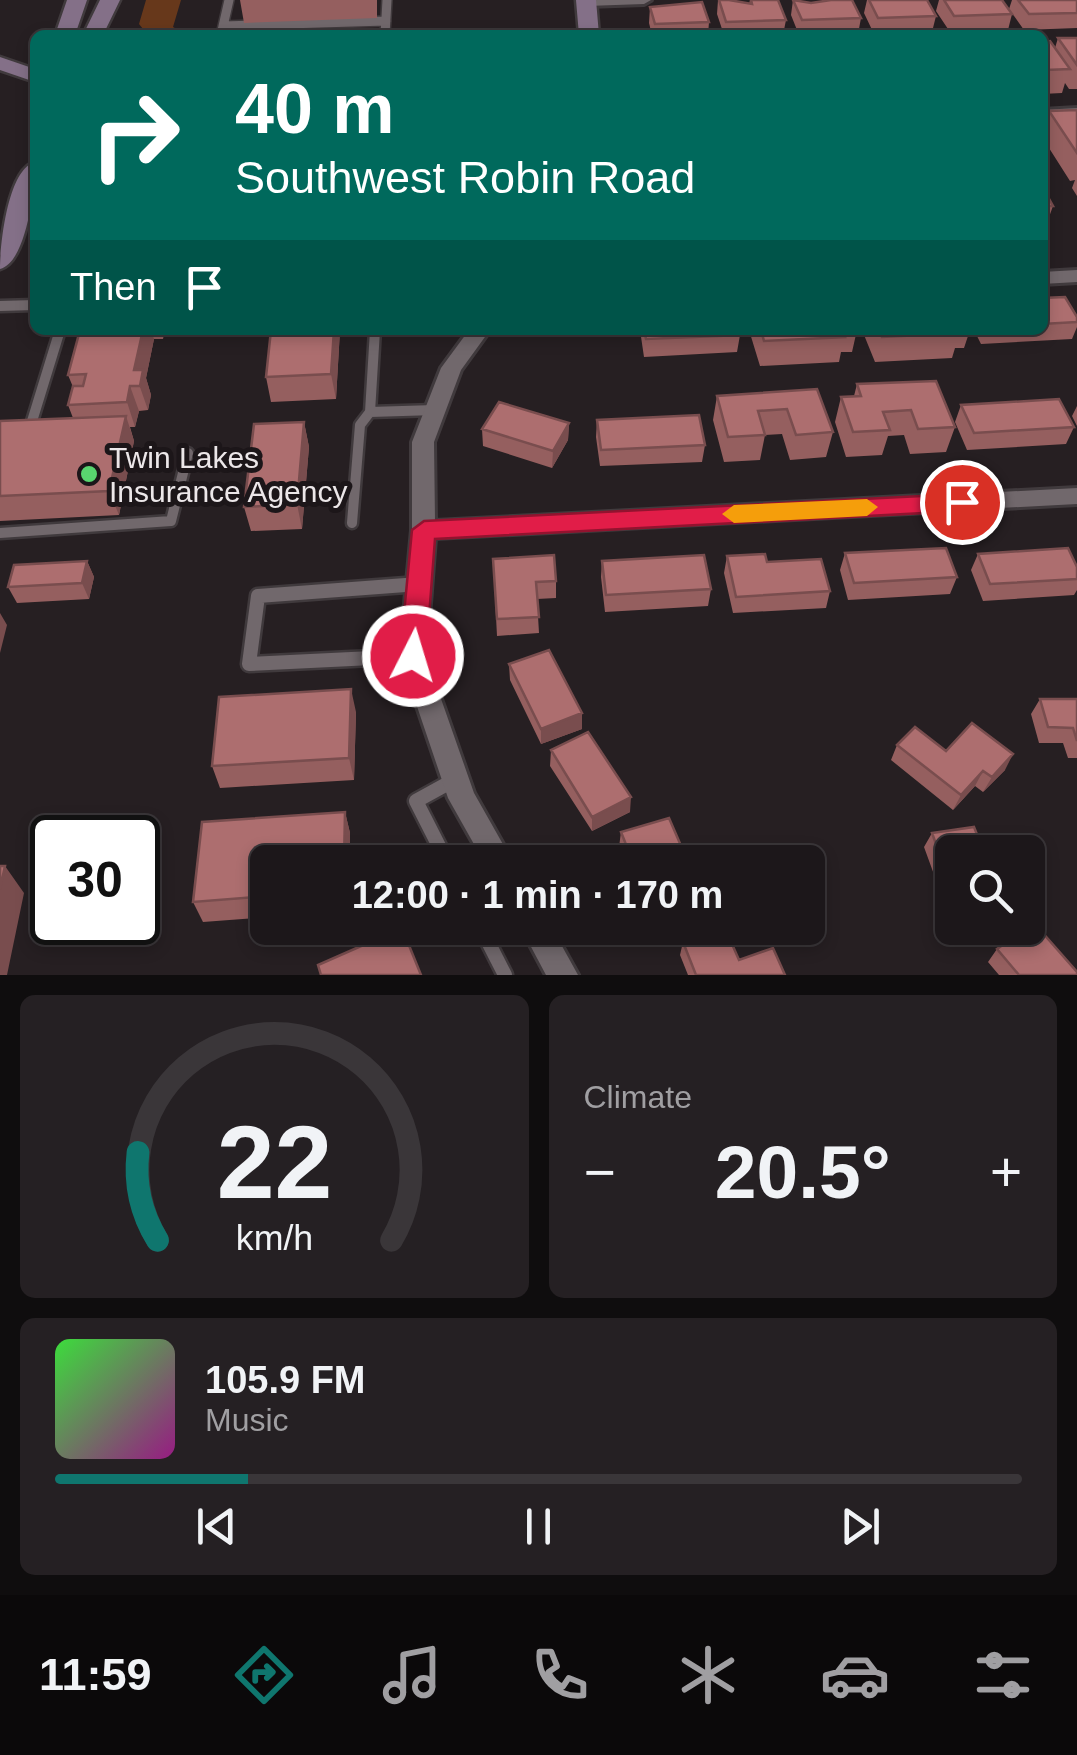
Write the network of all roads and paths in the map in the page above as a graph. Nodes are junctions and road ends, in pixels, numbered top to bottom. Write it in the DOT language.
graph roads {
  1 [pos="77,0"];
  2 [pos="110,0"];
  3 [pos="229,0"];
  4 [pos="387,0"];
  5 [pos="644,0"];
  6 [pos="586,1"];
  7 [pos="386,21"];
  8 [pos="62,30"];
  9 [pos="103,30"];
  10 [pos="222,30"];
  11 [pos="238,30"];
  12 [pos="385,30"];
  13 [pos="589,30"];
  14 [pos="29,56"];
  15 [pos="0,61"];
  16 [pos="30,74"];
  17 [pos="1077,114"];
  18 [pos="1048,115"];
  19 [pos="30,178"];
  20 [pos="8,221"];
  21 [pos="0,261"];
  22 [pos="1077,276"];
  23 [pos="1048,278"];
  24 [pos="30,305"];
  25 [pos="0,306"];
  26 [pos="58,335"];
  27 [pos="375,335"];
  28 [pos="476,335"];
  29 [pos="435,410"];
  30 [pos="370,412"];
  31 [pos="28,431"];
  32 [pos="188,454"];
  33 [pos="1077,496"];
  34 [pos="352,523"];
  35 [pos="424,530"];
  36 [pos="0,533"];
  37 [pos="419,584"];
  38 [pos="413,656"];
  39 [pos="456,779"];
  40 [pos="439,845"];
  41 [pos="490,845"];
  42 [pos="490,945"];
  43 [pos="546,945"];
  44 [pos="505,975"];
  45 [pos="563,975"];
  1 -- 8 [label="main road"];
  2 -- 9 [label="main road"];
  3 -- 10 [label="lane"];
  4 -- 7 [label="lane"];
  5 -- 6 [label="street"];
  6 -- 13 [label="main road"];
  7 -- 11 [label="lane"];
  7 -- 12 [label="lane"];
  14 -- 15 [label="main road"];
  15 -- 16 [label="main road"];
  17 -- 18 [label="street"];
  19 -- 20 [label="main road"];
  20 -- 21 [label="main road"];
  22 -- 23 [label="street"];
  24 -- 25 [label="lane"];
  26 -- 31 [label="lane"];
  27 -- 30 [label="lane"];
  28 -- 29 [label="street"];
  29 -- 30 [label="lane"];
  29 -- 35 [label="street"];
  30 -- 34 [label="lane"];
  32 -- 36 [label="lane"];
  33 -- 35 [label="street"];
  35 -- 37 [label="street"];
  37 -- 38 [label="street"];
  37 -- 38 [label="lane"];
  38 -- 39 [label="street"];
  39 -- 40 [label="lane"];
  39 -- 41 [label="street"];
  42 -- 44 [label="lane"];
  43 -- 45 [label="street"];
}
